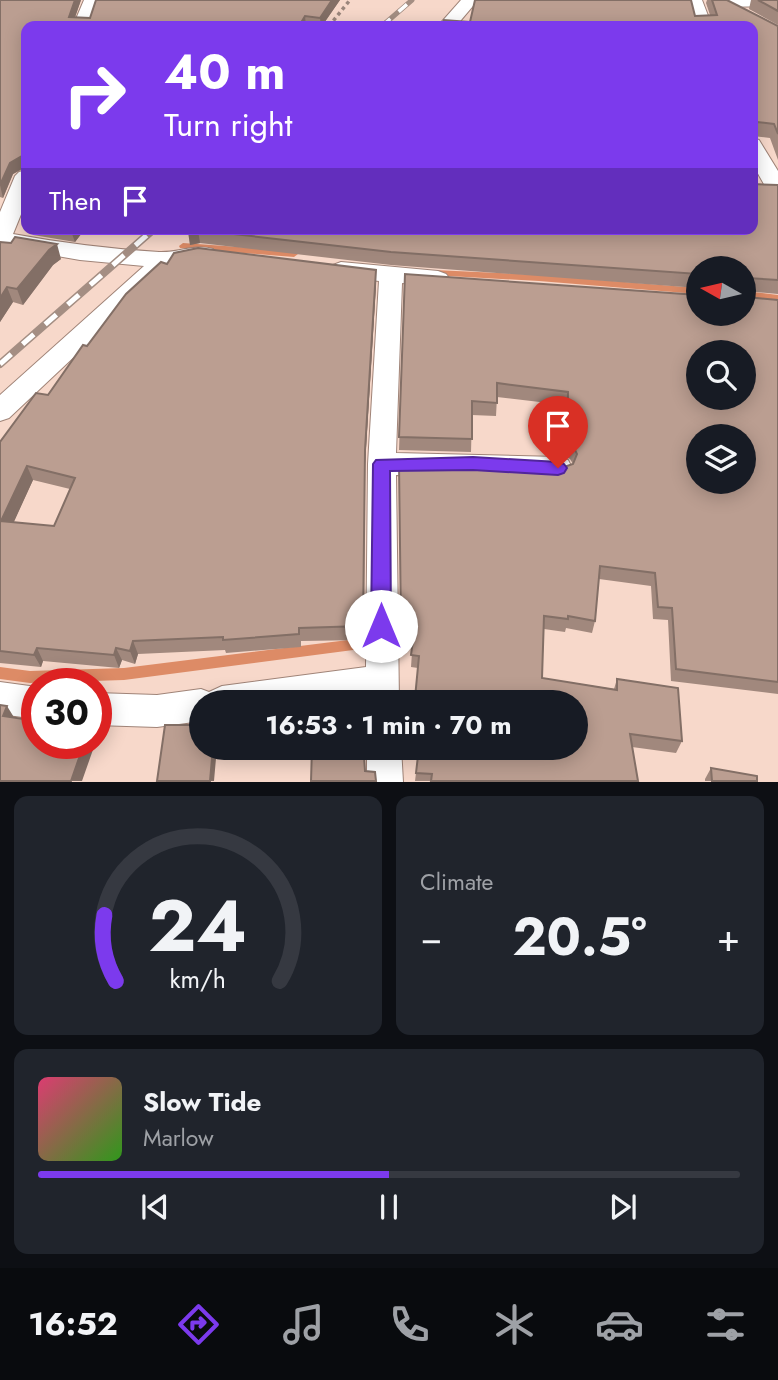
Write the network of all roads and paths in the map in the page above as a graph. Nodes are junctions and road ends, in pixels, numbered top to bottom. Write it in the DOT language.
graph roads {
  1 [pos="92,0"];
  2 [pos="350,0"];
  3 [pos="471,0"];
  4 [pos="694,0"];
  5 [pos="716,1"];
  6 [pos="778,1"];
  7 [pos="84,21"];
  8 [pos="333,21"];
  9 [pos="452,21"];
  10 [pos="701,21"];
  11 [pos="752,21"];
  12 [pos="758,155"];
  13 [pos="21,188"];
  14 [pos="778,190"];
  15 [pos="0,239"];
  16 [pos="227,256"];
  17 [pos="164,260"];
  18 [pos="323,268"];
  19 [pos="391,276"];
  20 [pos="460,280"];
  21 [pos="0,411"];
  22 [pos="382,464"];
  23 [pos="558,468"];
  24 [pos="381,690"];
  25 [pos="0,698"];
  26 [pos="21,701"];
  27 [pos="189,707"];
  28 [pos="112,710"];
  29 [pos="385,760"];
  30 [pos="386,782"];
  1 -- 7 [label="street"];
  2 -- 8 [label="path"];
  3 -- 9 [label="street"];
  4 -- 10 [label="street"];
  5 -- 6 [label="street"];
  5 -- 11 [label="street"];
  12 -- 14 [label="street"];
  13 -- 15 [label="street"];
  15 -- 17 [label="street"];
  16 -- 17 [label="street"];
  17 -- 21 [label="street"];
  18 -- 19 [label="street"];
  19 -- 20 [label="street"];
  19 -- 22 [label="street"];
  22 -- 23 [label="street"];
  22 -- 24 [label="street"];
  25 -- 26 [label="street"];
  27 -- 28 [label="street"];
  29 -- 30 [label="street"];
}
